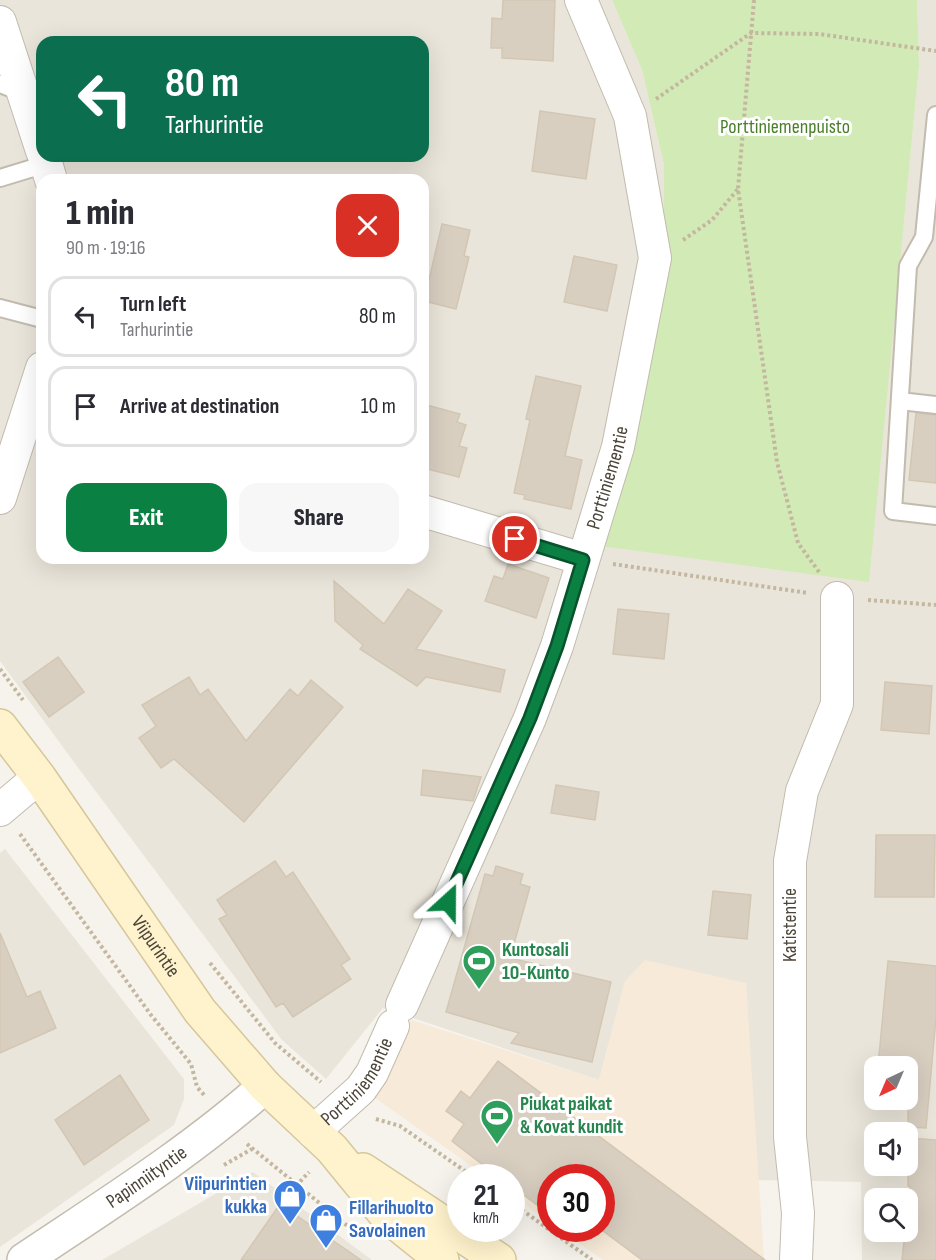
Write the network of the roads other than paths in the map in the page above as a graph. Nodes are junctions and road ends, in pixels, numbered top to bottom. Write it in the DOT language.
graph roads {
  1 [pos="581,0"];
  2 [pos="0,22"];
  3 [pos="12,89"];
  4 [pos="936,115"];
  5 [pos="36,141"];
  6 [pos="46,163"];
  7 [pos="0,178"];
  8 [pos="0,308"];
  9 [pos="36,317"];
  10 [pos="36,398"];
  11 [pos="900,401"];
  12 [pos="936,405"];
  13 [pos="0,498"];
  14 [pos="429,513"];
  15 [pos="936,516"];
  16 [pos="583,560"];
  17 [pos="837,598"];
  18 [pos="0,726"];
  19 [pos="39,777"];
  20 [pos="1,809"];
  21 [pos="265,1086"];
  22 [pos="322,1140"];
  23 [pos="24,1260"];
  24 [pos="442,1260"];
  25 [pos="499,1260"];
  26 [pos="796,1260"];
  1 -- 16 [label="street, Porttiniementie"];
  2 -- 3 [label="street"];
  3 -- 5 [label="street"];
  4 -- 11 [label="lane"];
  6 -- 7 [label="lane"];
  8 -- 9 [label="lane"];
  10 -- 13 [label="street"];
  11 -- 12 [label="lane"];
  11 -- 15 [label="lane"];
  14 -- 16 [label="street"];
  16 -- 22 [label="street, Porttiniementie"];
  17 -- 26 [label="street, Katistentie"];
  18 -- 19 [label="main road, Viipurintie"];
  19 -- 20 [label="street"];
  19 -- 21 [label="main road, Viipurintie"];
  21 -- 22 [label="main road, Viipurintie"];
  21 -- 23 [label="street, Papinniityntie"];
  22 -- 24 [label="main road, Viipurintie"];
  22 -- 25 [label="main road, Viipurintie"];
}
